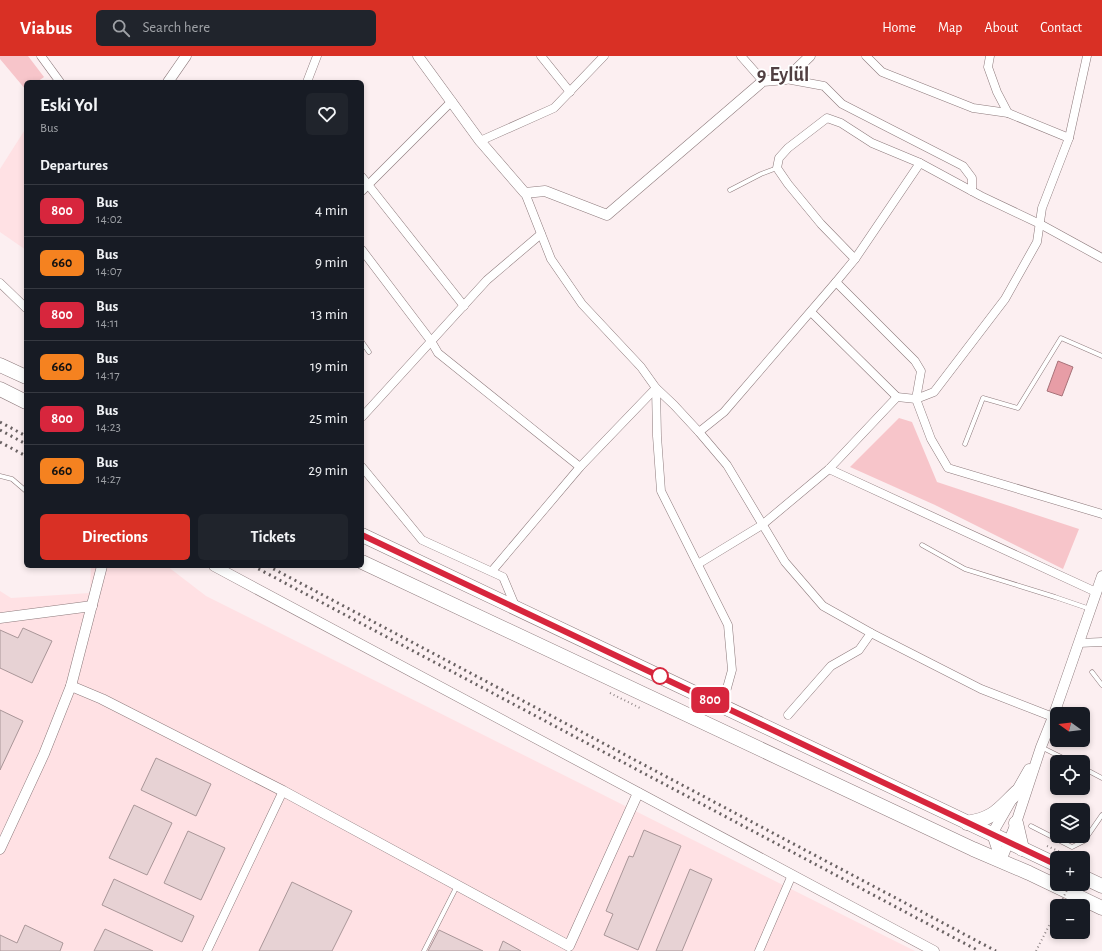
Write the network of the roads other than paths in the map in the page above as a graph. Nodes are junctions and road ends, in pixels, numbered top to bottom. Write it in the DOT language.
graph roads {
  1 [pos="41,56"];
  2 [pos="186,56"];
  3 [pos="317,56"];
  4 [pos="418,56"];
  5 [pos="541,56"];
  6 [pos="604,56"];
  7 [pos="741,56"];
  8 [pos="810,56"];
  9 [pos="866,56"];
  10 [pos="990,56"];
  11 [pos="1087,56"];
  12 [pos="786,79"];
  13 [pos="59,80"];
  14 [pos="169,80"];
  15 [pos="308,80"];
  16 [pos="762,81"];
  17 [pos="570,92"];
  18 [pos="452,101"];
  19 [pos="1008,113"];
  20 [pos="1069,138"];
  21 [pos="480,141"];
  22 [pos="920,163"];
  23 [pos="777,168"];
  24 [pos="365,188"];
  25 [pos="730,190"];
  26 [pos="972,191"];
  27 [pos="524,193"];
  28 [pos="1040,224"];
  29 [pos="541,234"];
  30 [pos="364,253"];
  31 [pos="1102,258"];
  32 [pos="855,259"];
  33 [pos="836,282"];
  34 [pos="0,283"];
  35 [pos="24,306"];
  36 [pos="464,306"];
  37 [pos="811,312"];
  38 [pos="431,342"];
  39 [pos="364,345"];
  40 [pos="369,352"];
  41 [pos="1102,356"];
  42 [pos="0,365"];
  43 [pos="24,376"];
  44 [pos="656,388"];
  45 [pos="0,389"];
  46 [pos="898,397"];
  47 [pos="916,398"];
  48 [pos="24,401"];
  49 [pos="364,415"];
  50 [pos="699,432"];
  51 [pos="964,444"];
  52 [pos="580,467"];
  53 [pos="364,469"];
  54 [pos="829,469"];
  55 [pos="0,476"];
  56 [pos="24,488"];
  57 [pos="1102,514"];
  58 [pos="762,525"];
  59 [pos="364,536"];
  60 [pos="922,545"];
  61 [pos="364,563"];
  62 [pos="698,564"];
  63 [pos="102,568"];
  64 [pos="218,568"];
  65 [pos="492,571"];
  66 [pos="1102,576"];
  67 [pos="1096,592"];
  68 [pos="92,606"];
  69 [pos="516,608"];
  70 [pos="1090,610"];
  71 [pos="0,618"];
  72 [pos="871,633"];
  73 [pos="1102,642"];
  74 [pos="1079,643"];
  75 [pos="1092,672"];
  76 [pos="1102,685"];
  77 [pos="71,686"];
  78 [pos="722,706"];
  79 [pos="1056,707"];
  80 [pos="788,715"];
  81 [pos="1050,716"];
  82 [pos="1050,722"];
  83 [pos="1041,746"];
  84 [pos="1058,755"];
  85 [pos="1090,772"];
  86 [pos="1102,778"];
  87 [pos="283,791"];
  88 [pos="1017,792"];
  89 [pos="638,793"];
  90 [pos="1102,815"];
  91 [pos="968,823"];
  92 [pos="1016,823"];
  93 [pos="1031,826"];
  94 [pos="992,834"];
  95 [pos="1008,842"];
  96 [pos="1022,848"];
  97 [pos="0,849"];
  98 [pos="1001,861"];
  99 [pos="1050,862"];
  100 [pos="792,875"];
  101 [pos="1090,880"];
  102 [pos="457,886"];
  103 [pos="1102,886"];
  104 [pos="1102,908"];
  105 [pos="568,949"];
  106 [pos="207,951"];
  107 [pos="424,951"];
  108 [pos="759,951"];
  109 [pos="934,951"];
  1 -- 13 [label="street"];
  2 -- 14 [label="street"];
  3 -- 15 [label="street"];
  4 -- 18 [label="street"];
  5 -- 17 [label="street"];
  6 -- 17 [label="street"];
  7 -- 16 [label="street"];
  8 -- 12 [label="street"];
  9 -- 19 [label="street"];
  10 -- 19 [label="street"];
  11 -- 20 [label="street"];
  12 -- 16 [label="street"];
  12 -- 26 [label="street"];
  16 -- 27 [label="street"];
  17 -- 21 [label="street"];
  18 -- 21 [label="street"];
  18 -- 24 [label="street"];
  19 -- 20 [label="street"];
  20 -- 28 [label="street"];
  21 -- 27 [label="street"];
  22 -- 23 [label="street"];
  22 -- 26 [label="street"];
  22 -- 32 [label="street"];
  23 -- 25 [label="lane"];
  23 -- 32 [label="street"];
  24 -- 36 [label="street"];
  26 -- 28 [label="street"];
  27 -- 29 [label="street"];
  28 -- 31 [label="street"];
  28 -- 47 [label="street"];
  29 -- 36 [label="street"];
  29 -- 44 [label="street"];
  30 -- 38 [label="street"];
  32 -- 33 [label="street"];
  33 -- 37 [label="street"];
  33 -- 47 [label="street"];
  34 -- 35 [label="street"];
  36 -- 38 [label="street"];
  37 -- 46 [label="street"];
  37 -- 50 [label="street"];
  38 -- 49 [label="street"];
  38 -- 52 [label="street"];
  39 -- 40 [label="lane"];
  41 -- 51 [label="lane"];
  42 -- 43 [label="highway"];
  44 -- 50 [label="street"];
  44 -- 52 [label="street"];
  44 -- 62 [label="street"];
  45 -- 48 [label="highway"];
  46 -- 47 [label="street"];
  46 -- 54 [label="street"];
  47 -- 57 [label="street"];
  50 -- 58 [label="street"];
  52 -- 65 [label="street"];
  53 -- 65 [label="street"];
  54 -- 58 [label="street"];
  54 -- 67 [label="street"];
  55 -- 56 [label="lane"];
  58 -- 62 [label="street"];
  58 -- 72 [label="street"];
  59 -- 69 [label="highway"];
  60 -- 70 [label="lane"];
  61 -- 98 [label="highway"];
  62 -- 78 [label="street"];
  63 -- 68 [label="street"];
  64 -- 89 [label="street"];
  65 -- 69 [label="street"];
  66 -- 67 [label="street"];
  67 -- 70 [label="street"];
  68 -- 71 [label="street"];
  68 -- 77 [label="street"];
  69 -- 78 [label="highway"];
  70 -- 74 [label="street"];
  72 -- 80 [label="street"];
  72 -- 81 [label="street"];
  73 -- 74 [label="street"];
  74 -- 79 [label="street"];
  75 -- 76 [label="lane"];
  77 -- 87 [label="street"];
  77 -- 97 [label="street"];
  78 -- 91 [label="highway"];
  82 -- 83 [label="street"];
  83 -- 84 [label="lane"];
  83 -- 88 [label="street"];
  83 -- 92 [label="street"];
  85 -- 86 [label="lane"];
  87 -- 102 [label="street"];
  87 -- 106 [label="street"];
  88 -- 91 [label="highway"];
  88 -- 94 [label="street"];
  89 -- 100 [label="street"];
  89 -- 105 [label="street"];
  90 -- 93 [label="lane"];
  91 -- 94 [label="highway"];
  92 -- 95 [label="street"];
  92 -- 96 [label="highway"];
  94 -- 95 [label="highway"];
  94 -- 98 [label="street"];
  95 -- 96 [label="highway"];
  95 -- 98 [label="street"];
  96 -- 99 [label="highway"];
  98 -- 104 [label="highway"];
  100 -- 108 [label="street"];
  100 -- 109 [label="street"];
  101 -- 103 [label="highway"];
  102 -- 105 [label="street"];
  102 -- 107 [label="lane"];
}
